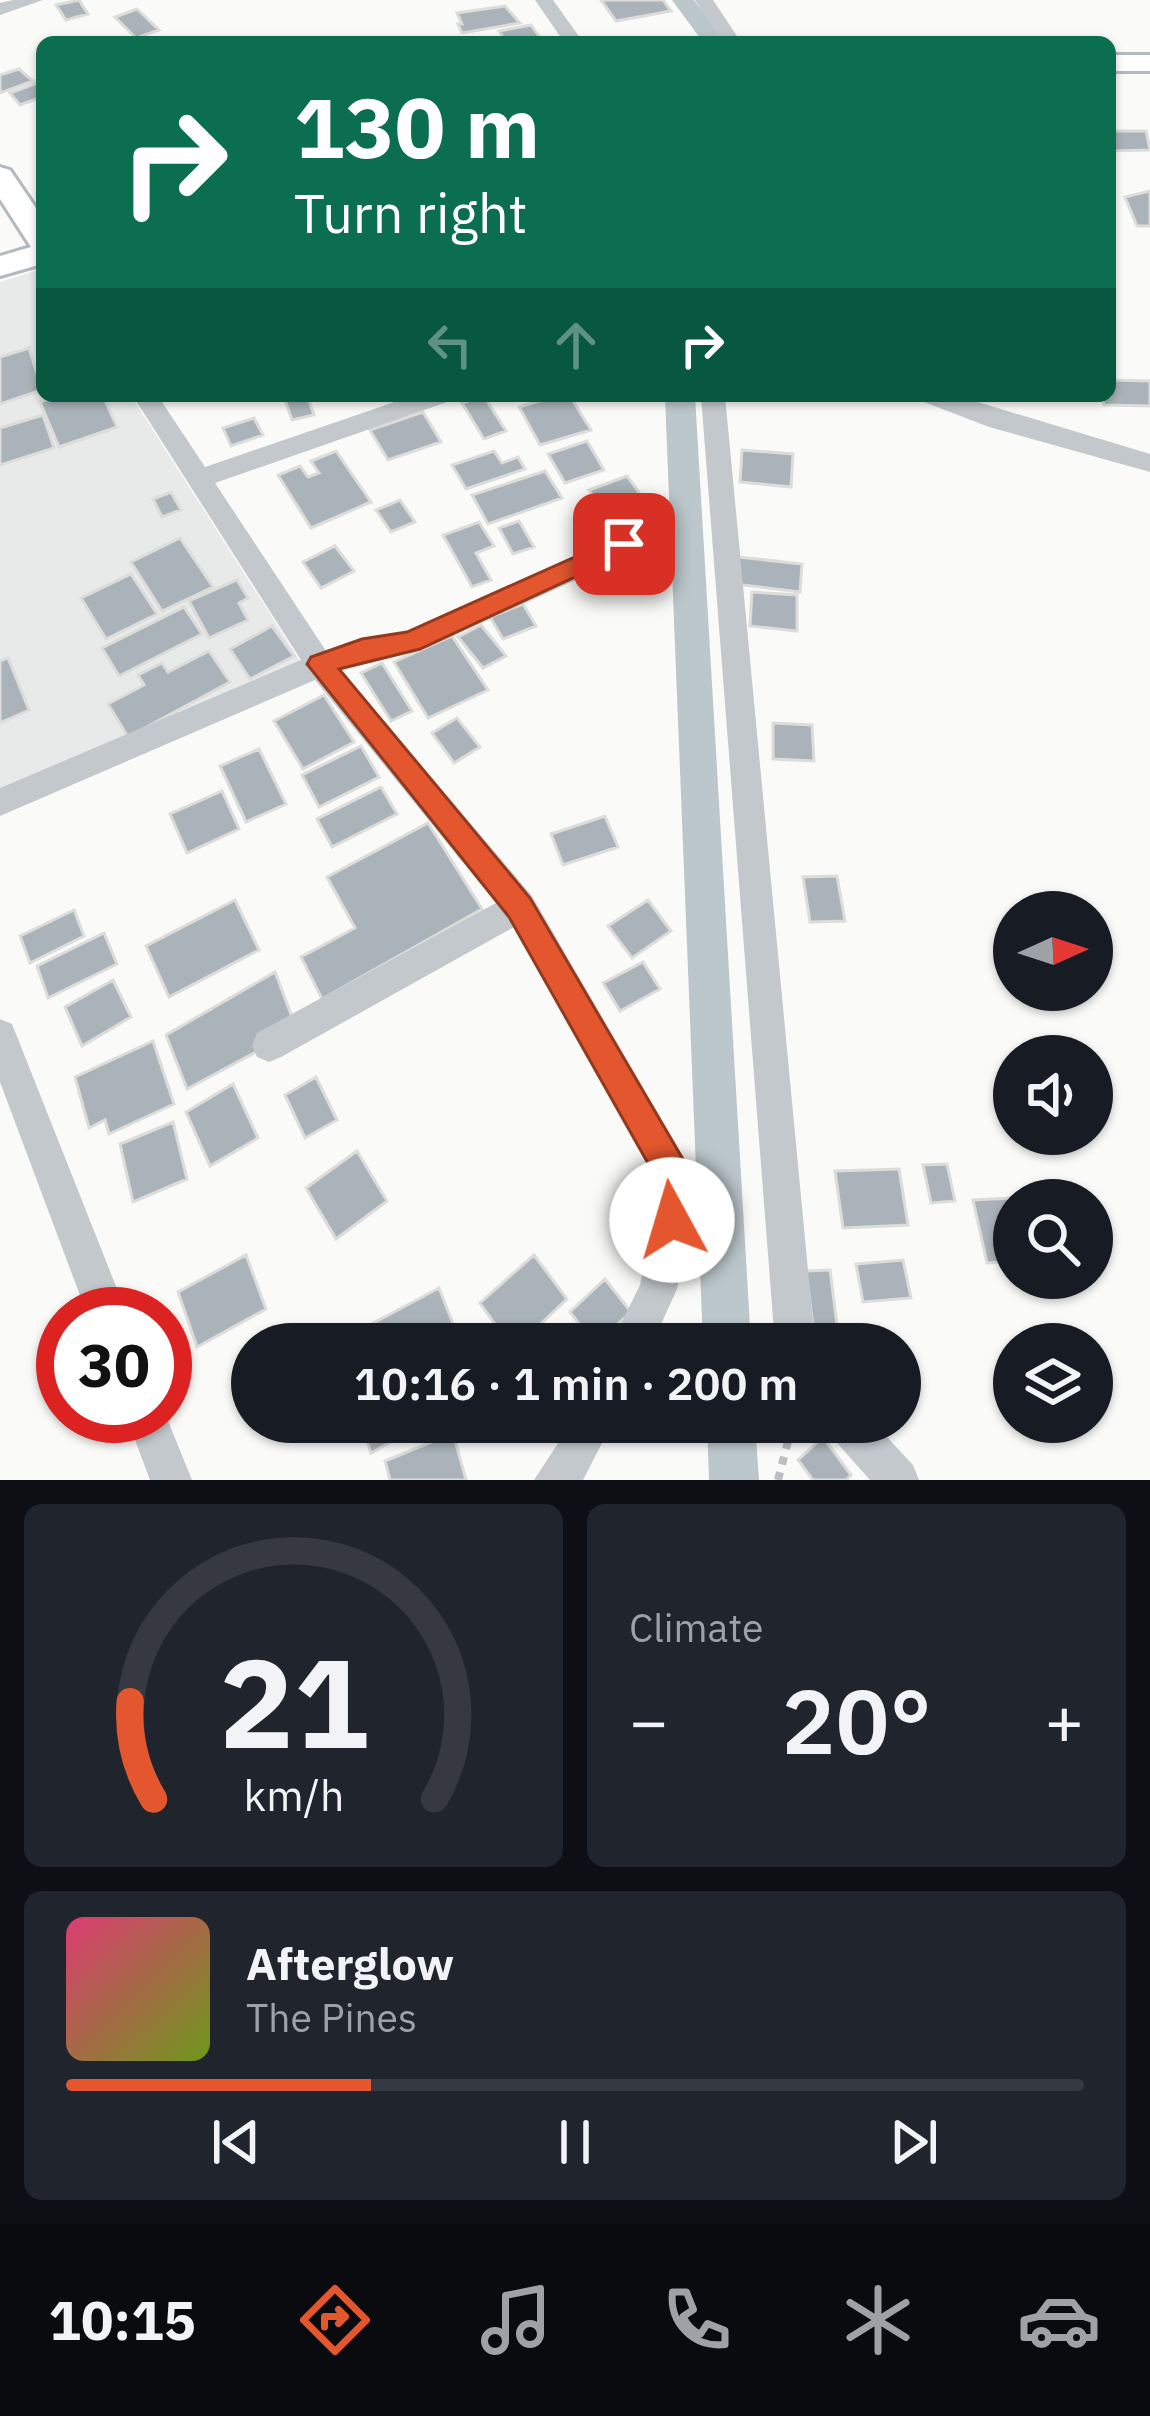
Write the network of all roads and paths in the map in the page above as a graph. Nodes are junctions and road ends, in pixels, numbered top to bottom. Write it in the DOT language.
graph roads {
  1 [pos="34,0"];
  2 [pos="544,0"];
  3 [pos="704,0"];
  4 [pos="0,9"];
  5 [pos="570,36"];
  6 [pos="728,36"];
  7 [pos="1116,63"];
  8 [pos="1150,64"];
  9 [pos="0,176"];
  10 [pos="36,231"];
  11 [pos="36,256"];
  12 [pos="0,266"];
  13 [pos="149,402"];
  14 [pos="421,402"];
  15 [pos="714,402"];
  16 [pos="949,402"];
  17 [pos="1150,463"];
  18 [pos="200,479"];
  19 [pos="664,529"];
  20 [pos="320,664"];
  21 [pos="0,802"];
  22 [pos="520,907"];
  23 [pos="0,1036"];
  24 [pos="269,1045"];
  25 [pos="97,1287"];
  26 [pos="641,1323"];
  27 [pos="793,1323"];
  28 [pos="156,1443"];
  29 [pos="583,1443"];
  30 [pos="788,1443"];
  31 [pos="864,1443"];
  32 [pos="170,1480"];
  33 [pos="555,1480"];
  34 [pos="778,1480"];
  35 [pos="898,1480"];
  1 -- 4 [label="street"];
  2 -- 5 [label="street"];
  3 -- 6 [label="street"];
  7 -- 8 [label="main road"];
  9 -- 10 [label="main road"];
  11 -- 12 [label="main road"];
  13 -- 18 [label="street"];
  14 -- 18 [label="street"];
  15 -- 27 [label="street"];
  16 -- 17 [label="street"];
  18 -- 20 [label="street"];
  19 -- 20 [label="street"];
  20 -- 21 [label="street"];
  20 -- 22 [label="street"];
  22 -- 24 [label="street"];
  22 -- 26 [label="street"];
  23 -- 25 [label="street"];
  28 -- 32 [label="street"];
  29 -- 33 [label="street"];
  30 -- 34 [label="path"];
  31 -- 35 [label="street"];
}
